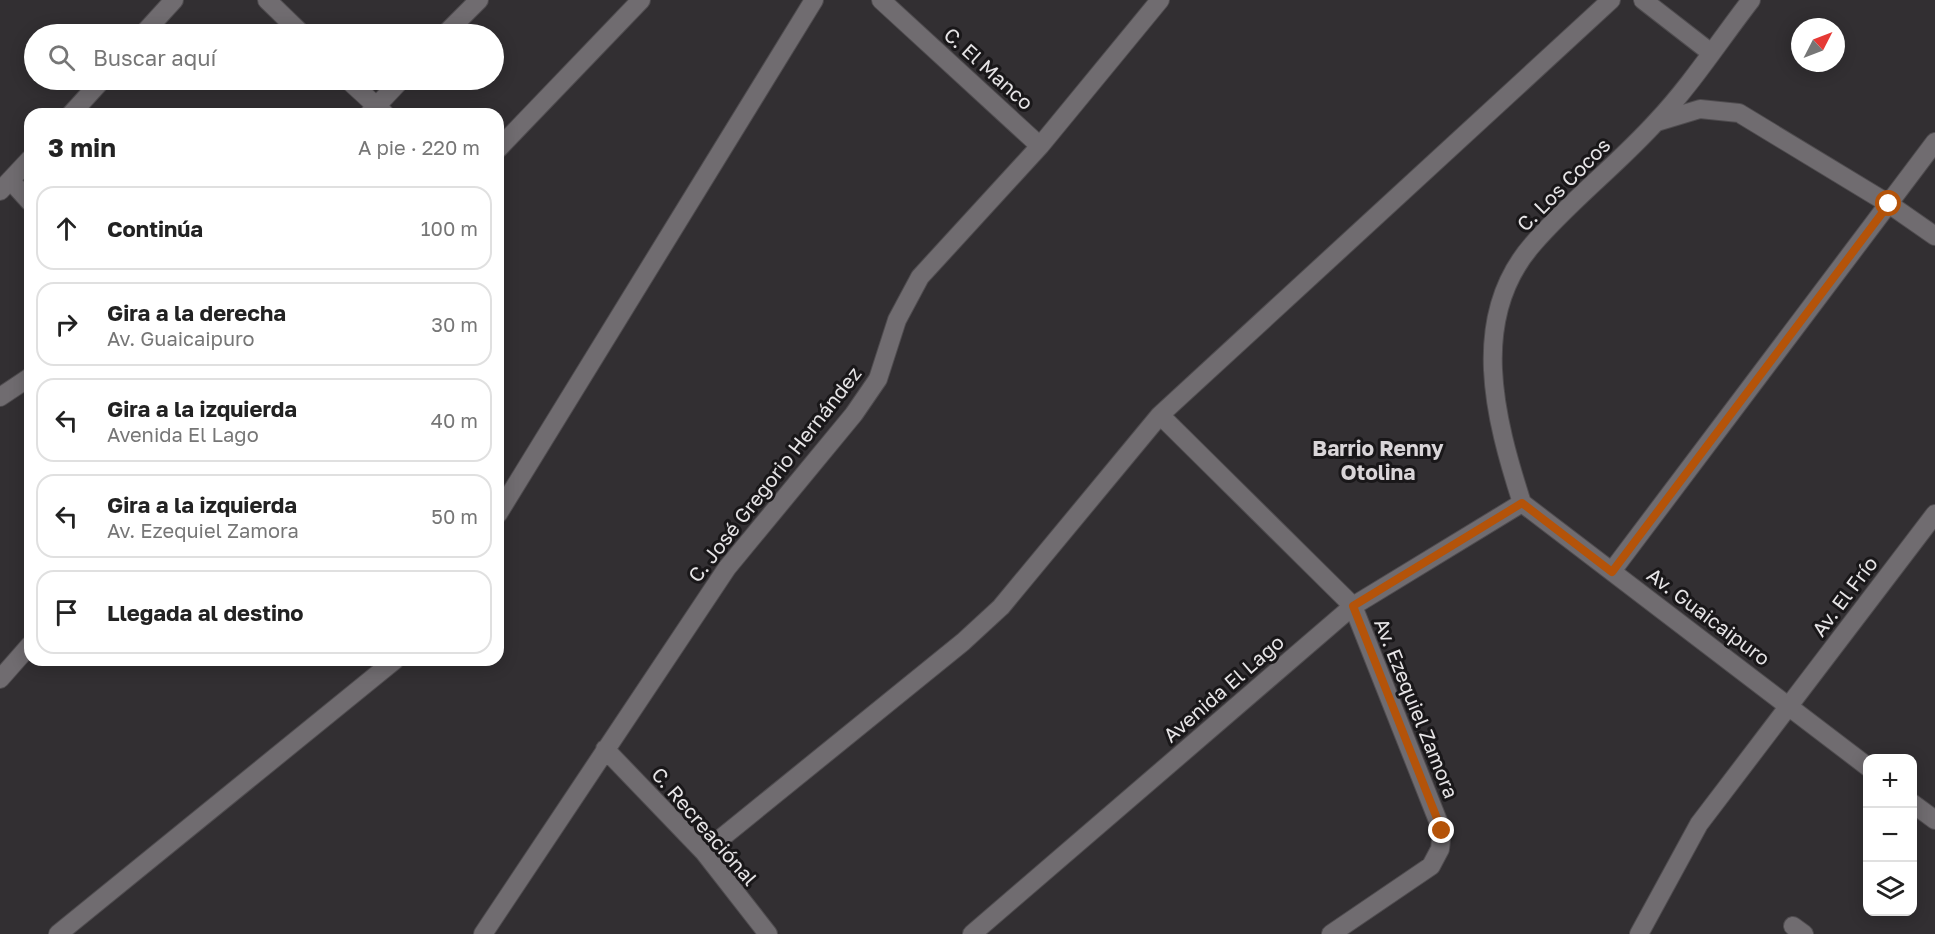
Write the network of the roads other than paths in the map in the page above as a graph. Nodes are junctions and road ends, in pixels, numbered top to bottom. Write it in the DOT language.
graph roads {
  1 [pos="174,0"];
  2 [pos="267,0"];
  3 [pos="479,0"];
  4 [pos="641,0"];
  5 [pos="814,0"];
  6 [pos="881,0"];
  7 [pos="1160,0"];
  8 [pos="1611,0"];
  9 [pos="1643,0"];
  10 [pos="1751,0"];
  11 [pos="152,24"];
  12 [pos="292,24"];
  13 [pos="455,24"];
  14 [pos="1710,52"];
  15 [pos="93,90"];
  16 [pos="357,90"];
  17 [pos="393,90"];
  18 [pos="76,108"];
  19 [pos="373,108"];
  20 [pos="378,108"];
  21 [pos="1657,122"];
  22 [pos="1935,142"];
  23 [pos="504,143"];
  24 [pos="1040,146"];
  25 [pos="24,165"];
  26 [pos="5,186"];
  27 [pos="24,198"];
  28 [pos="1889,204"];
  29 [pos="1935,236"];
  30 [pos="24,381"];
  31 [pos="0,397"];
  32 [pos="1160,415"];
  33 [pos="1522,503"];
  34 [pos="504,504"];
  35 [pos="1935,514"];
  36 [pos="1612,572"];
  37 [pos="1353,606"];
  38 [pos="24,652"];
  39 [pos="387,666"];
  40 [pos="0,679"];
  41 [pos="1789,705"];
  42 [pos="605,749"];
  43 [pos="1863,763"];
  44 [pos="1917,807"];
  45 [pos="1935,820"];
  46 [pos="704,852"];
  47 [pos="58,934"];
  48 [pos="483,934"];
  49 [pos="768,934"];
  50 [pos="972,934"];
  51 [pos="1331,934"];
  52 [pos="1639,934"];
  1 -- 11 [label="street"];
  2 -- 12 [label="street"];
  3 -- 13 [label="street"];
  4 -- 23 [label="street"];
  5 -- 34 [label="street"];
  6 -- 24 [label="street, C. El Manco"];
  7 -- 24 [label="street, C. José Gregorio Hernández"];
  8 -- 32 [label="street"];
  9 -- 14 [label="street"];
  10 -- 14 [label="street, C. Los Cocos"];
  14 -- 21 [label="street, C. Los Cocos"];
  15 -- 18 [label="street"];
  16 -- 19 [label="street"];
  17 -- 20 [label="street"];
  21 -- 28 [label="street"];
  21 -- 33 [label="street, C. Los Cocos"];
  22 -- 28 [label="street"];
  24 -- 42 [label="street, C. José Gregorio Hernández"];
  25 -- 26 [label="street"];
  26 -- 27 [label="street"];
  28 -- 29 [label="street"];
  28 -- 36 [label="street"];
  30 -- 31 [label="street"];
  32 -- 37 [label="street, Av. Ezequiel Zamora"];
  32 -- 46 [label="street"];
  33 -- 36 [label="street, Av. Guaicaipuro"];
  33 -- 37 [label="street, Avenida El Lago"];
  35 -- 41 [label="street, Av. El Frío"];
  36 -- 41 [label="street, Av. Guaicaipuro"];
  37 -- 50 [label="street, Avenida El Lago"];
  37 -- 51 [label="street, Av. Ezequiel Zamora"];
  38 -- 40 [label="street"];
  39 -- 47 [label="street"];
  41 -- 43 [label="street, Av. Guaicaipuro"];
  41 -- 52 [label="street, Av. El Frío"];
  42 -- 46 [label="street, C. Recreaciónal"];
  42 -- 48 [label="street, C. José Gregorio Hernández"];
  44 -- 45 [label="street"];
  46 -- 49 [label="street, C. Recreaciónal"];
}
